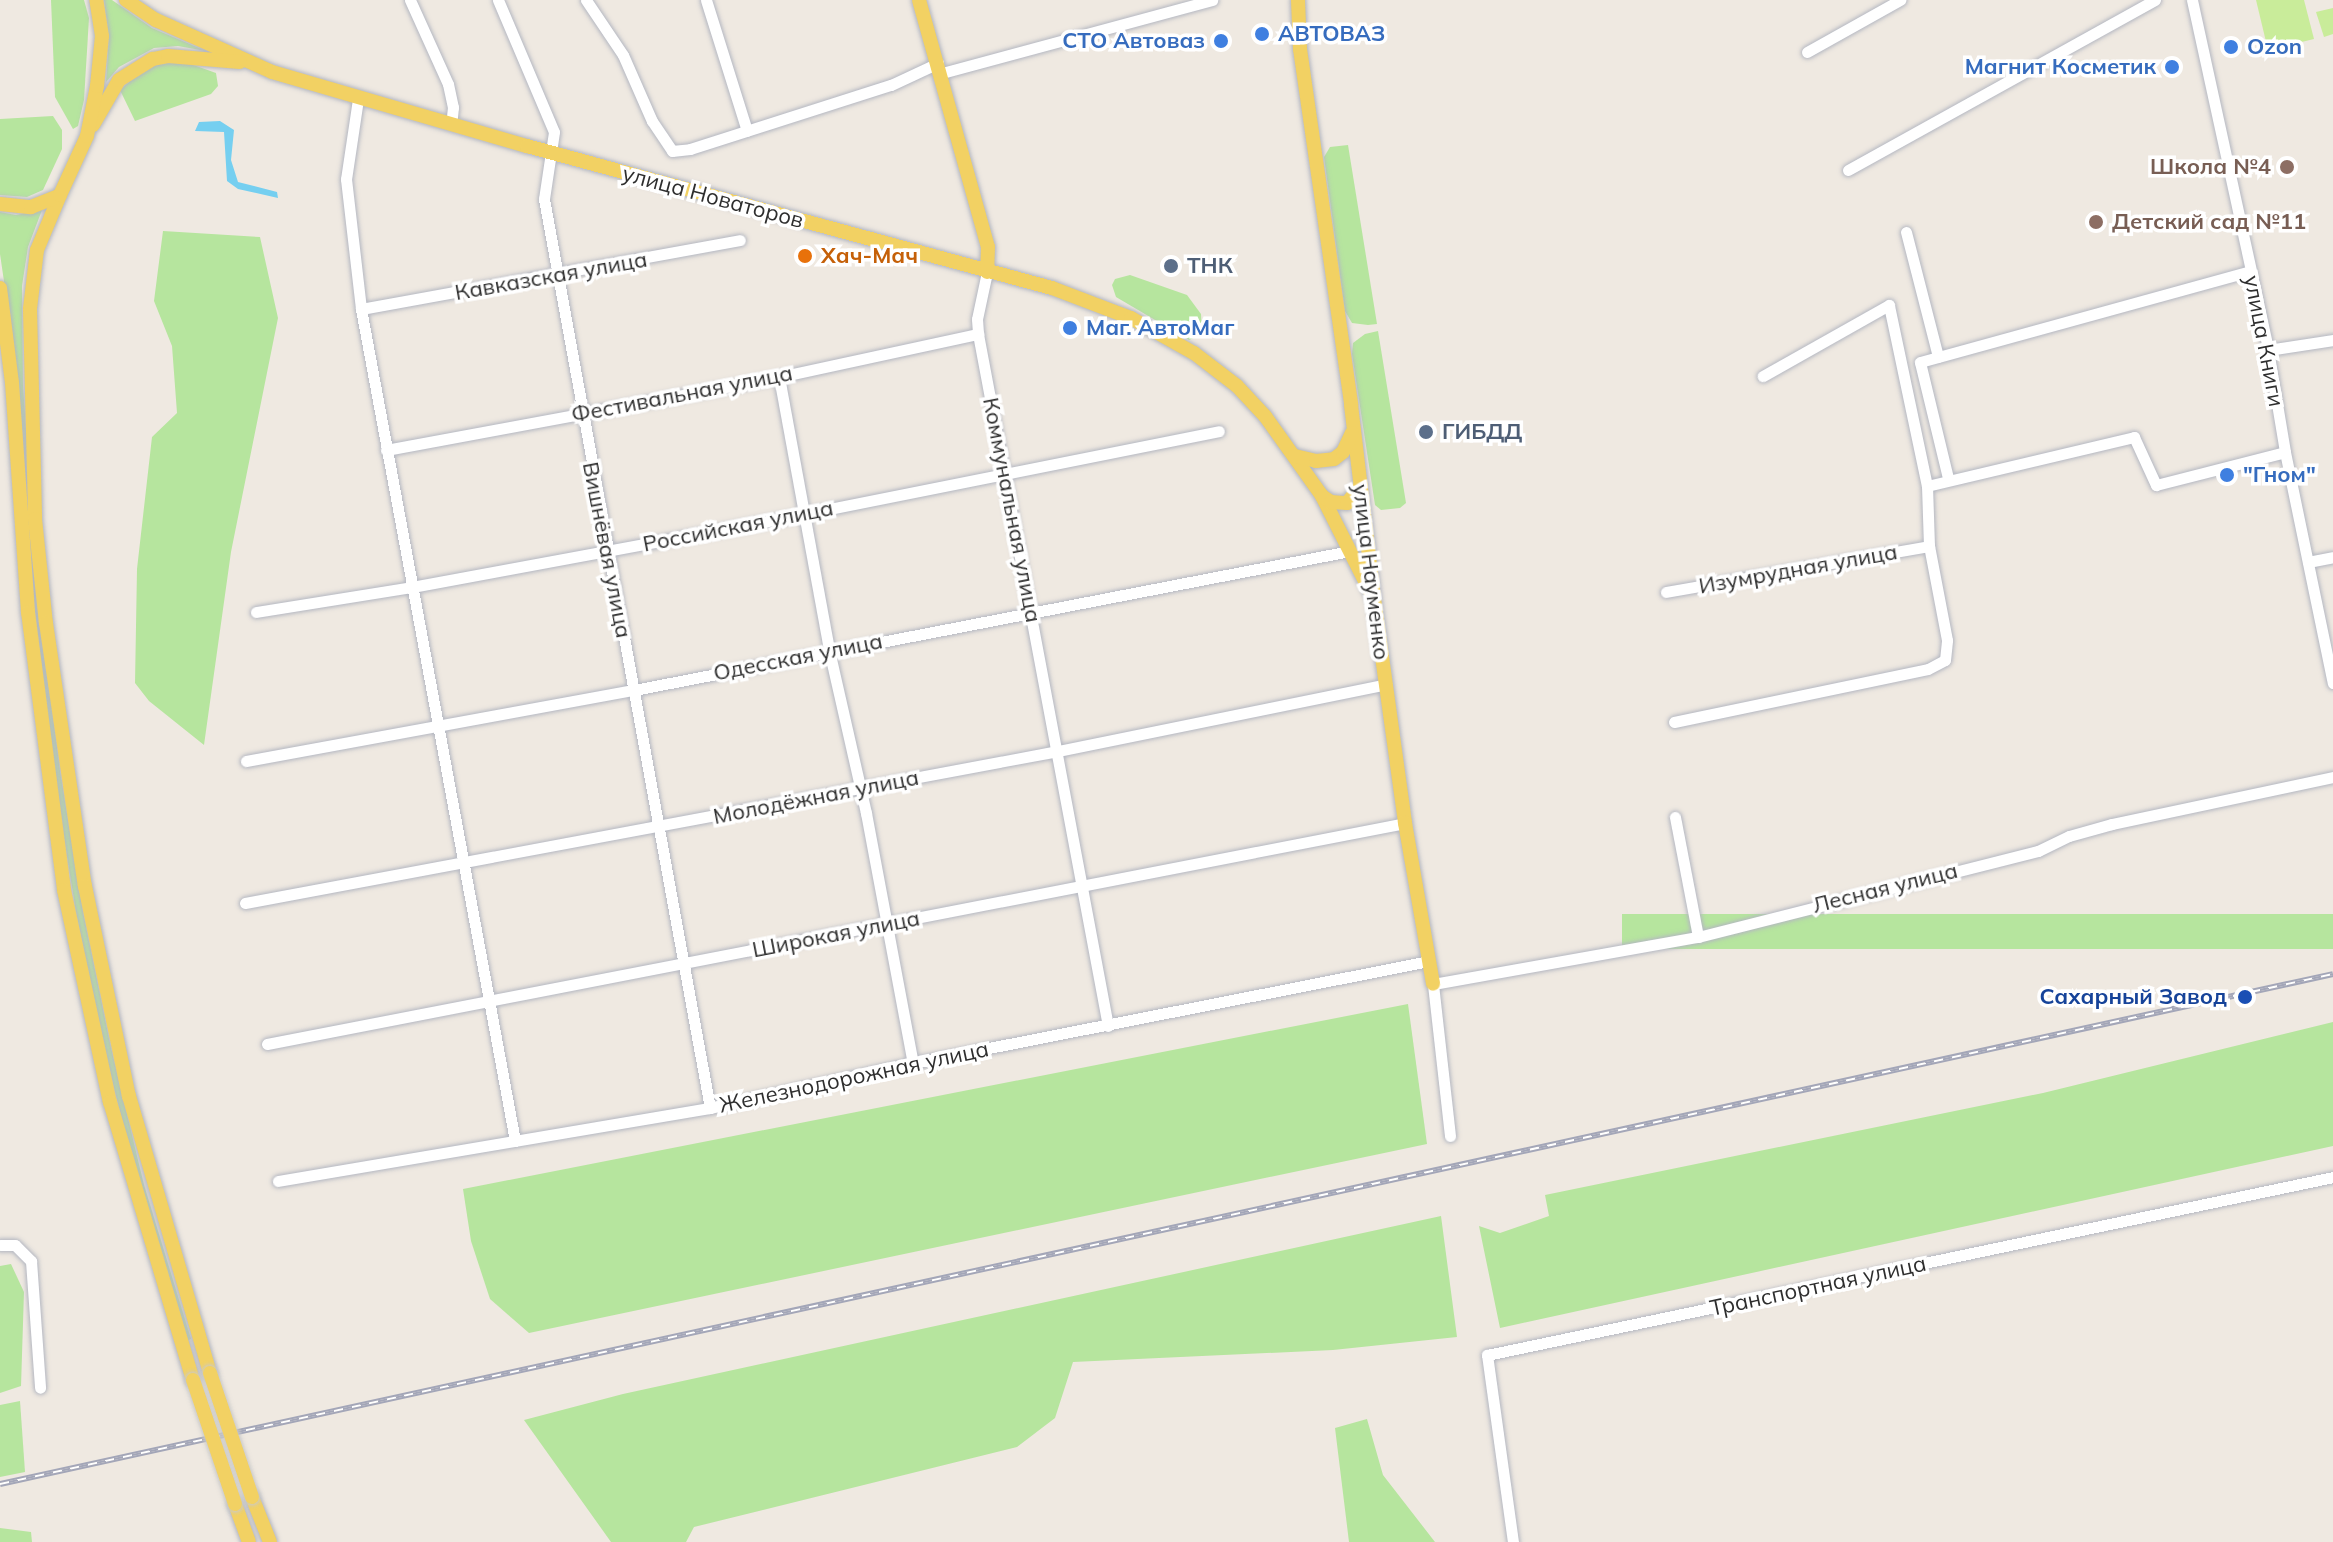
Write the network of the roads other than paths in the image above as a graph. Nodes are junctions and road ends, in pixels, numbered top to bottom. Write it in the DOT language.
graph roads {
  1 [pos="96,0"];
  2 [pos="126,0"];
  3 [pos="410,0"];
  4 [pos="498,0"];
  5 [pos="586,0"];
  6 [pos="706,0"];
  7 [pos="919,0"];
  8 [pos="1212,0"];
  9 [pos="1900,0"];
  10 [pos="2155,0"];
  11 [pos="2192,0"];
  12 [pos="1296,2"];
  13 [pos="1807,52"];
  14 [pos="252,63"];
  15 [pos="940,68"];
  16 [pos="358,99"];
  17 [pos="451,125"];
  18 [pos="747,131"];
  19 [pos="87,136"];
  20 [pos="552,153"];
  21 [pos="1848,170"];
  22 [pos="60,195"];
  23 [pos="0,204"];
  24 [pos="1906,232"];
  25 [pos="740,240"];
  26 [pos="2251,271"];
  27 [pos="987,272"];
  28 [pos="556,274"];
  29 [pos="0,288"];
  30 [pos="361,309"];
  31 [pos="978,334"];
  32 [pos="2333,340"];
  33 [pos="2268,350"];
  34 [pos="1938,357"];
  35 [pos="1763,376"];
  36 [pos="779,377"];
  37 [pos="582,413"];
  38 [pos="1219,431"];
  39 [pos="386,450"];
  40 [pos="2285,452"];
  41 [pos="1295,456"];
  42 [pos="1345,457"];
  43 [pos="1004,474"];
  44 [pos="1948,478"];
  45 [pos="1361,486"];
  46 [pos="1927,486"];
  47 [pos="1322,496"];
  48 [pos="804,514"];
  49 [pos="1929,546"];
  50 [pos="608,551"];
  51 [pos="1350,551"];
  52 [pos="2333,557"];
  53 [pos="2308,562"];
  54 [pos="412,587"];
  55 [pos="1666,592"];
  56 [pos="1374,599"];
  57 [pos="1031,611"];
  58 [pos="256,612"];
  59 [pos="829,650"];
  60 [pos="2333,683"];
  61 [pos="1386,684"];
  62 [pos="634,690"];
  63 [pos="1674,722"];
  64 [pos="439,726"];
  65 [pos="1058,751"];
  66 [pos="246,761"];
  67 [pos="2333,777"];
  68 [pos="860,788"];
  69 [pos="1675,817"];
  70 [pos="1405,823"];
  71 [pos="659,826"];
  72 [pos="464,863"];
  73 [pos="1083,888"];
  74 [pos="245,903"];
  75 [pos="885,924"];
  76 [pos="1698,937"];
  77 [pos="1429,961"];
  78 [pos="684,965"];
  79 [pos="1433,984"];
  80 [pos="490,1000"];
  81 [pos="1108,1026"];
  82 [pos="267,1044"];
  83 [pos="913,1063"];
  84 [pos="710,1108"];
  85 [pos="1450,1136"];
  86 [pos="515,1141"];
  87 [pos="2333,1177"];
  88 [pos="278,1181"];
  89 [pos="0,1245"];
  90 [pos="40,1388"];
  91 [pos="249,1542"];
  92 [pos="270,1542"];
  93 [pos="1513,1542"];
  1 -- 19 [label="main road"];
  2 -- 14 [label="main road"];
  3 -- 17 [label="street"];
  4 -- 20 [label="street, Вишнёвая улица"];
  5 -- 18 [label="street"];
  6 -- 18 [label="street"];
  7 -- 15 [label="main road, Коммунальная улица"];
  8 -- 15 [label="street"];
  9 -- 13 [label="street"];
  10 -- 21 [label="street"];
  11 -- 26 [label="street, улица Книги"];
  12 -- 42 [label="main road"];
  14 -- 16 [label="main road, улица Новаторов"];
  14 -- 19 [label="main road"];
  15 -- 18 [label="street"];
  15 -- 27 [label="main road, Коммунальная улица"];
  16 -- 17 [label="main road, улица Новаторов"];
  16 -- 30 [label="street"];
  17 -- 20 [label="main road, улица Новаторов"];
  19 -- 22 [label="main road"];
  20 -- 27 [label="main road, улица Новаторов"];
  20 -- 28 [label="street, Вишнёвая улица"];
  22 -- 23 [label="main road"];
  22 -- 92 [label="main road, bridge"];
  24 -- 34 [label="street"];
  25 -- 28 [label="street, Кавказская улица"];
  26 -- 33 [label="street, улица Книги"];
  26 -- 34 [label="street"];
  27 -- 31 [label="street, Коммунальная улица"];
  27 -- 41 [label="main road, улица Новаторов"];
  28 -- 30 [label="street, Кавказская улица"];
  28 -- 37 [label="street, Вишнёвая улица"];
  29 -- 91 [label="main road, bridge"];
  30 -- 39 [label="street"];
  31 -- 36 [label="street, Фестивальная улица"];
  31 -- 43 [label="street, Коммунальная улица"];
  32 -- 33 [label="street"];
  33 -- 40 [label="street, улица Книги"];
  34 -- 44 [label="street"];
  35 -- 46 [label="street"];
  36 -- 37 [label="street, Фестивальная улица"];
  36 -- 48 [label="street"];
  37 -- 39 [label="street, Фестивальная улица"];
  37 -- 50 [label="street, Вишнёвая улица"];
  38 -- 43 [label="street, Российская улица"];
  39 -- 54 [label="street"];
  40 -- 44 [label="street"];
  40 -- 53 [label="street, улица Книги"];
  41 -- 42 [label="main road"];
  41 -- 47 [label="main road, улица Новаторов"];
  42 -- 45 [label="main road, улица Науменко"];
  42 -- 47 [label="main road"];
  43 -- 48 [label="street, Российская улица"];
  43 -- 57 [label="street, Коммунальная улица"];
  44 -- 46 [label="street"];
  45 -- 47 [label="main road"];
  45 -- 56 [label="main road, улица Науменко"];
  46 -- 49 [label="street"];
  47 -- 51 [label="main road, улица Новаторов"];
  48 -- 50 [label="street, Российская улица"];
  48 -- 59 [label="street"];
  49 -- 55 [label="street, Изумрудная улица"];
  49 -- 63 [label="street"];
  50 -- 54 [label="street, Российская улица"];
  50 -- 62 [label="street, Вишнёвая улица"];
  51 -- 56 [label="main road, улица Новаторов"];
  51 -- 57 [label="street, Одесская улица"];
  52 -- 53 [label="street"];
  53 -- 60 [label="street, улица Книги"];
  54 -- 58 [label="street, Российская улица"];
  54 -- 64 [label="street"];
  56 -- 61 [label="main road, улица Науменко"];
  57 -- 59 [label="street, Одесская улица"];
  57 -- 65 [label="street, Коммунальная улица"];
  59 -- 62 [label="street, Одесская улица"];
  59 -- 68 [label="street"];
  61 -- 65 [label="street, Молодёжная улица"];
  61 -- 70 [label="main road, улица Науменко"];
  62 -- 64 [label="street, Одесская улица"];
  62 -- 71 [label="street, Вишнёвая улица"];
  64 -- 66 [label="street, Одесская улица"];
  64 -- 72 [label="street"];
  65 -- 68 [label="street, Молодёжная улица"];
  65 -- 73 [label="street, Коммунальная улица"];
  67 -- 76 [label="street, Лесная улица"];
  68 -- 71 [label="street, Молодёжная улица"];
  68 -- 75 [label="street"];
  69 -- 76 [label="street"];
  70 -- 73 [label="street, Широкая улица"];
  70 -- 77 [label="main road, улица Науменко"];
  71 -- 72 [label="street, Молодёжная улица"];
  71 -- 78 [label="street, Вишнёвая улица"];
  72 -- 74 [label="street, Молодёжная улица"];
  72 -- 80 [label="street"];
  73 -- 75 [label="street, Широкая улица"];
  73 -- 81 [label="street, Коммунальная улица"];
  75 -- 78 [label="street, Широкая улица"];
  75 -- 83 [label="street"];
  76 -- 79 [label="street, Лесная улица"];
  77 -- 79 [label="main road, улица Науменко"];
  77 -- 81 [label="street, Железнодорожная улица"];
  78 -- 80 [label="street, Широкая улица"];
  78 -- 84 [label="street, Вишнёвая улица"];
  79 -- 85 [label="street, улица Науменко"];
  80 -- 82 [label="street, Широкая улица"];
  80 -- 86 [label="street"];
  81 -- 83 [label="street, Железнодорожная улица"];
  83 -- 84 [label="street, Железнодорожная улица"];
  84 -- 86 [label="street, Железнодорожная улица"];
  86 -- 88 [label="street, Железнодорожная улица"];
  87 -- 93 [label="street, Транспортная улица"];
  89 -- 90 [label="street"];
}
